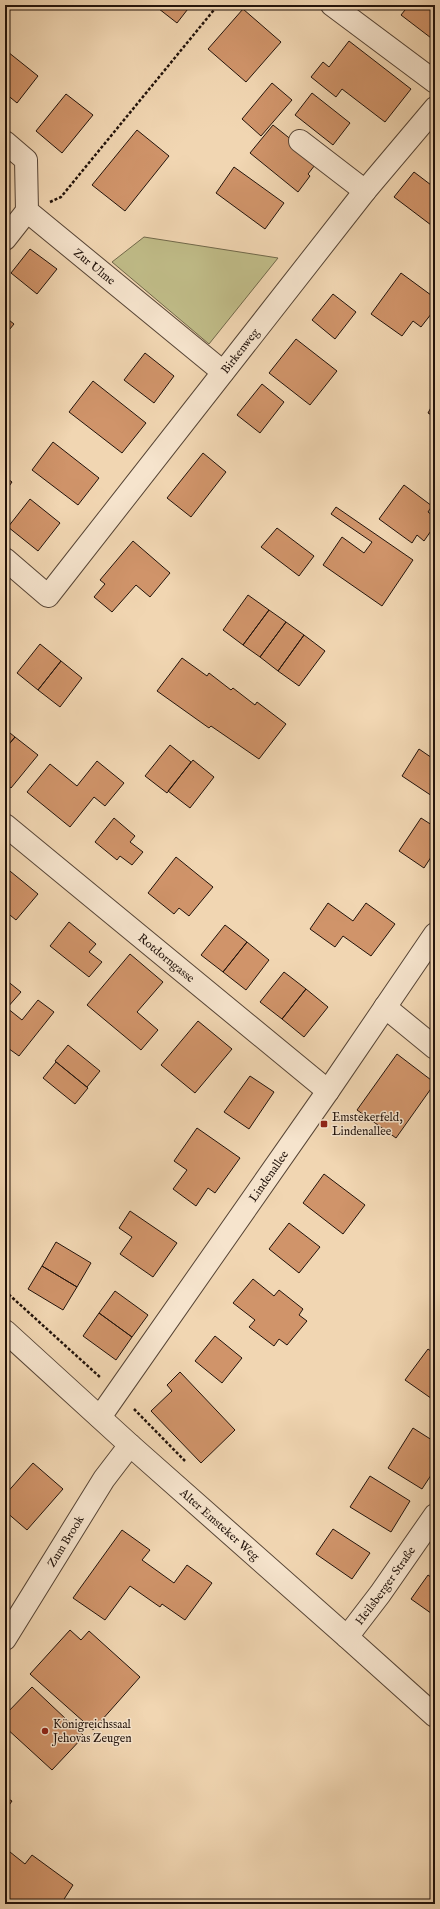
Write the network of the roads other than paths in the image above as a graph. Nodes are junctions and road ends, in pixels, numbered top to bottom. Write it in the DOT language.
graph roads {
  1 [pos="332,5"];
  2 [pos="435,82"];
  3 [pos="435,108"];
  4 [pos="300,141"];
  5 [pos="5,142"];
  6 [pos="365,191"];
  7 [pos="27,211"];
  8 [pos="5,239"];
  9 [pos="223,372"];
  10 [pos="5,559"];
  11 [pos="5,825"];
  12 [pos="435,934"];
  13 [pos="385,1007"];
  14 [pos="435,1048"];
  15 [pos="328,1091"];
  16 [pos="5,1331"];
  17 [pos="100,1417"];
  18 [pos="130,1445"];
  19 [pos="435,1515"];
  20 [pos="347,1636"];
  21 [pos="5,1639"];
  22 [pos="435,1716"];
  1 -- 2 [label="street"];
  3 -- 6 [label="street, Birkenweg"];
  4 -- 6 [label="street"];
  5 -- 7 [label="street"];
  6 -- 9 [label="street, Birkenweg"];
  7 -- 8 [label="street"];
  7 -- 9 [label="street, Zur Ulme"];
  9 -- 10 [label="street, Birkenweg"];
  11 -- 15 [label="street, Rotdorngasse"];
  12 -- 13 [label="street, Lindenallee"];
  13 -- 14 [label="street"];
  13 -- 15 [label="street, Lindenallee"];
  15 -- 17 [label="street, Lindenallee"];
  16 -- 17 [label="street, Alter Emsteker Weg"];
  17 -- 18 [label="street, Alter Emsteker Weg"];
  18 -- 20 [label="street, Alter Emsteker Weg"];
  18 -- 21 [label="street, Zum Brook"];
  19 -- 20 [label="street, Heilsberger Straße"];
  20 -- 22 [label="street, Alter Emsteker Weg"];
}
